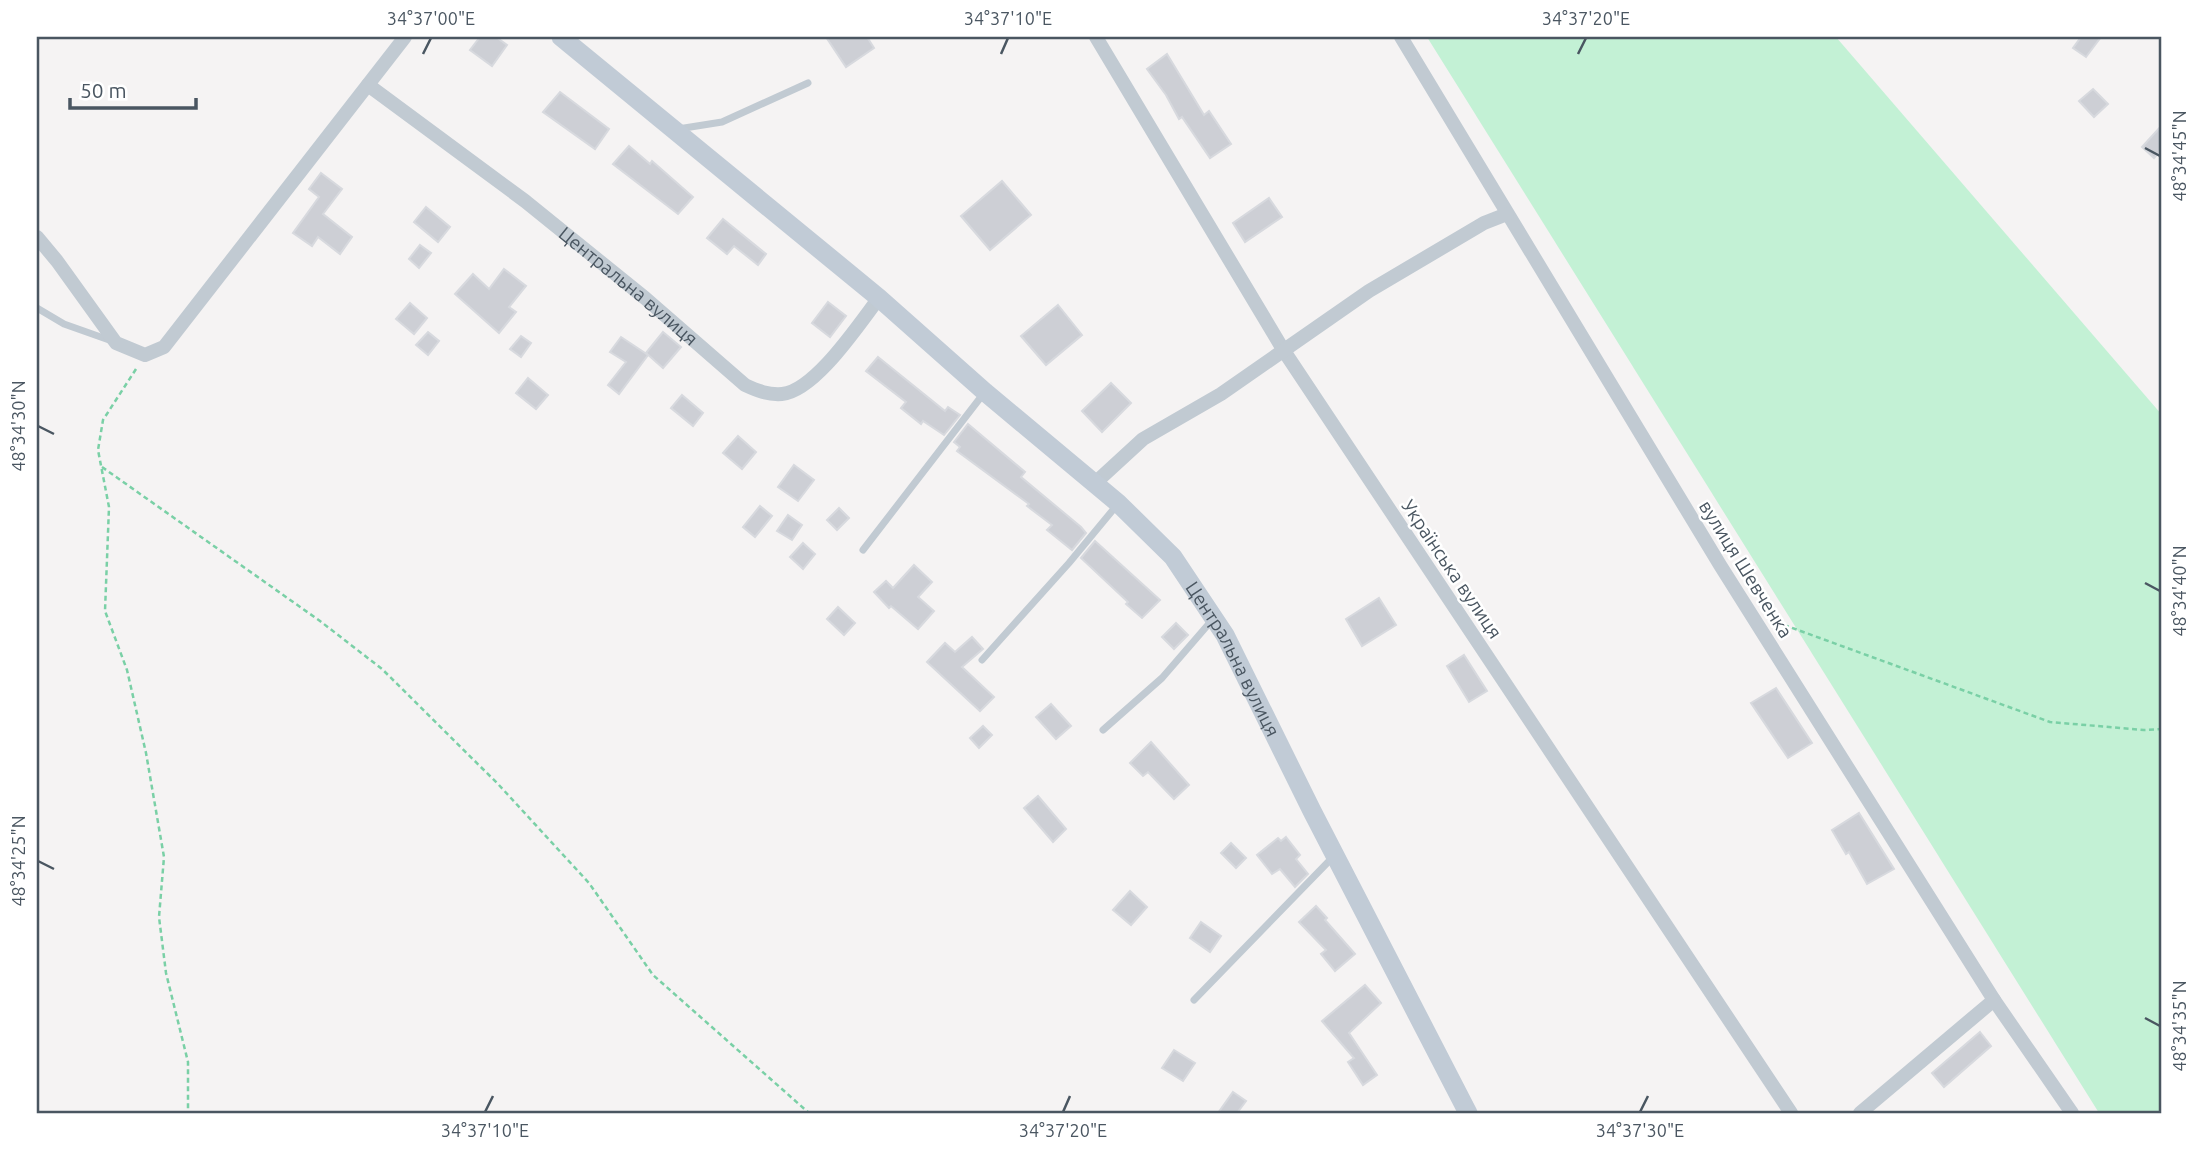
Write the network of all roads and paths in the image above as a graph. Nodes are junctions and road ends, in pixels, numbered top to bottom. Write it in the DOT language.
graph roads {
  1 [pos="405,37"];
  2 [pos="561,37"];
  3 [pos="1096,37"];
  4 [pos="1401,37"];
  5 [pos="808,83"];
  6 [pos="368,85"];
  7 [pos="674,130"];
  8 [pos="1507,214"];
  9 [pos="37,237"];
  10 [pos="879,298"];
  11 [pos="37,308"];
  12 [pos="116,343"];
  13 [pos="1284,351"];
  14 [pos="145,355"];
  15 [pos="985,392"];
  16 [pos="102,467"];
  17 [pos="1094,484"];
  18 [pos="1118,503"];
  19 [pos="863,550"];
  20 [pos="1749,612"];
  21 [pos="1214,618"];
  22 [pos="982,660"];
  23 [pos="2162,729"];
  24 [pos="1103,730"];
  25 [pos="1335,855"];
  26 [pos="1194,1000"];
  27 [pos="1994,1000"];
  28 [pos="188,1113"];
  29 [pos="809,1113"];
  30 [pos="1468,1113"];
  31 [pos="1791,1113"];
  32 [pos="1860,1113"];
  33 [pos="2071,1113"];
  1 -- 6 [label="street"];
  2 -- 7 [label="street, Центральна вулиця"];
  3 -- 13 [label="street, Українська вулиця"];
  4 -- 8 [label="street, вулиця Шевченка"];
  5 -- 7 [label="lane"];
  6 -- 10 [label="street, Центральна вулиця"];
  6 -- 14 [label="street"];
  7 -- 10 [label="street, Центральна вулиця"];
  8 -- 13 [label="street"];
  8 -- 20 [label="street, вулиця Шевченка"];
  9 -- 12 [label="street"];
  10 -- 15 [label="street, Центральна вулиця"];
  11 -- 12 [label="lane"];
  12 -- 14 [label="street"];
  13 -- 17 [label="street"];
  13 -- 31 [label="street, Українська вулиця"];
  14 -- 16 [label="path"];
  15 -- 17 [label="street, Центральна вулиця"];
  15 -- 19 [label="lane"];
  16 -- 28 [label="path"];
  16 -- 29 [label="path"];
  17 -- 18 [label="street, Центральна вулиця"];
  18 -- 21 [label="street, Центральна вулиця"];
  18 -- 22 [label="lane"];
  20 -- 23 [label="path"];
  20 -- 27 [label="street, вулиця Шевченка"];
  21 -- 24 [label="lane"];
  21 -- 25 [label="street, Центральна вулиця"];
  25 -- 26 [label="lane"];
  25 -- 30 [label="street, Центральна вулиця"];
  27 -- 32 [label="street"];
  27 -- 33 [label="street, вулиця Шевченка"];
}
